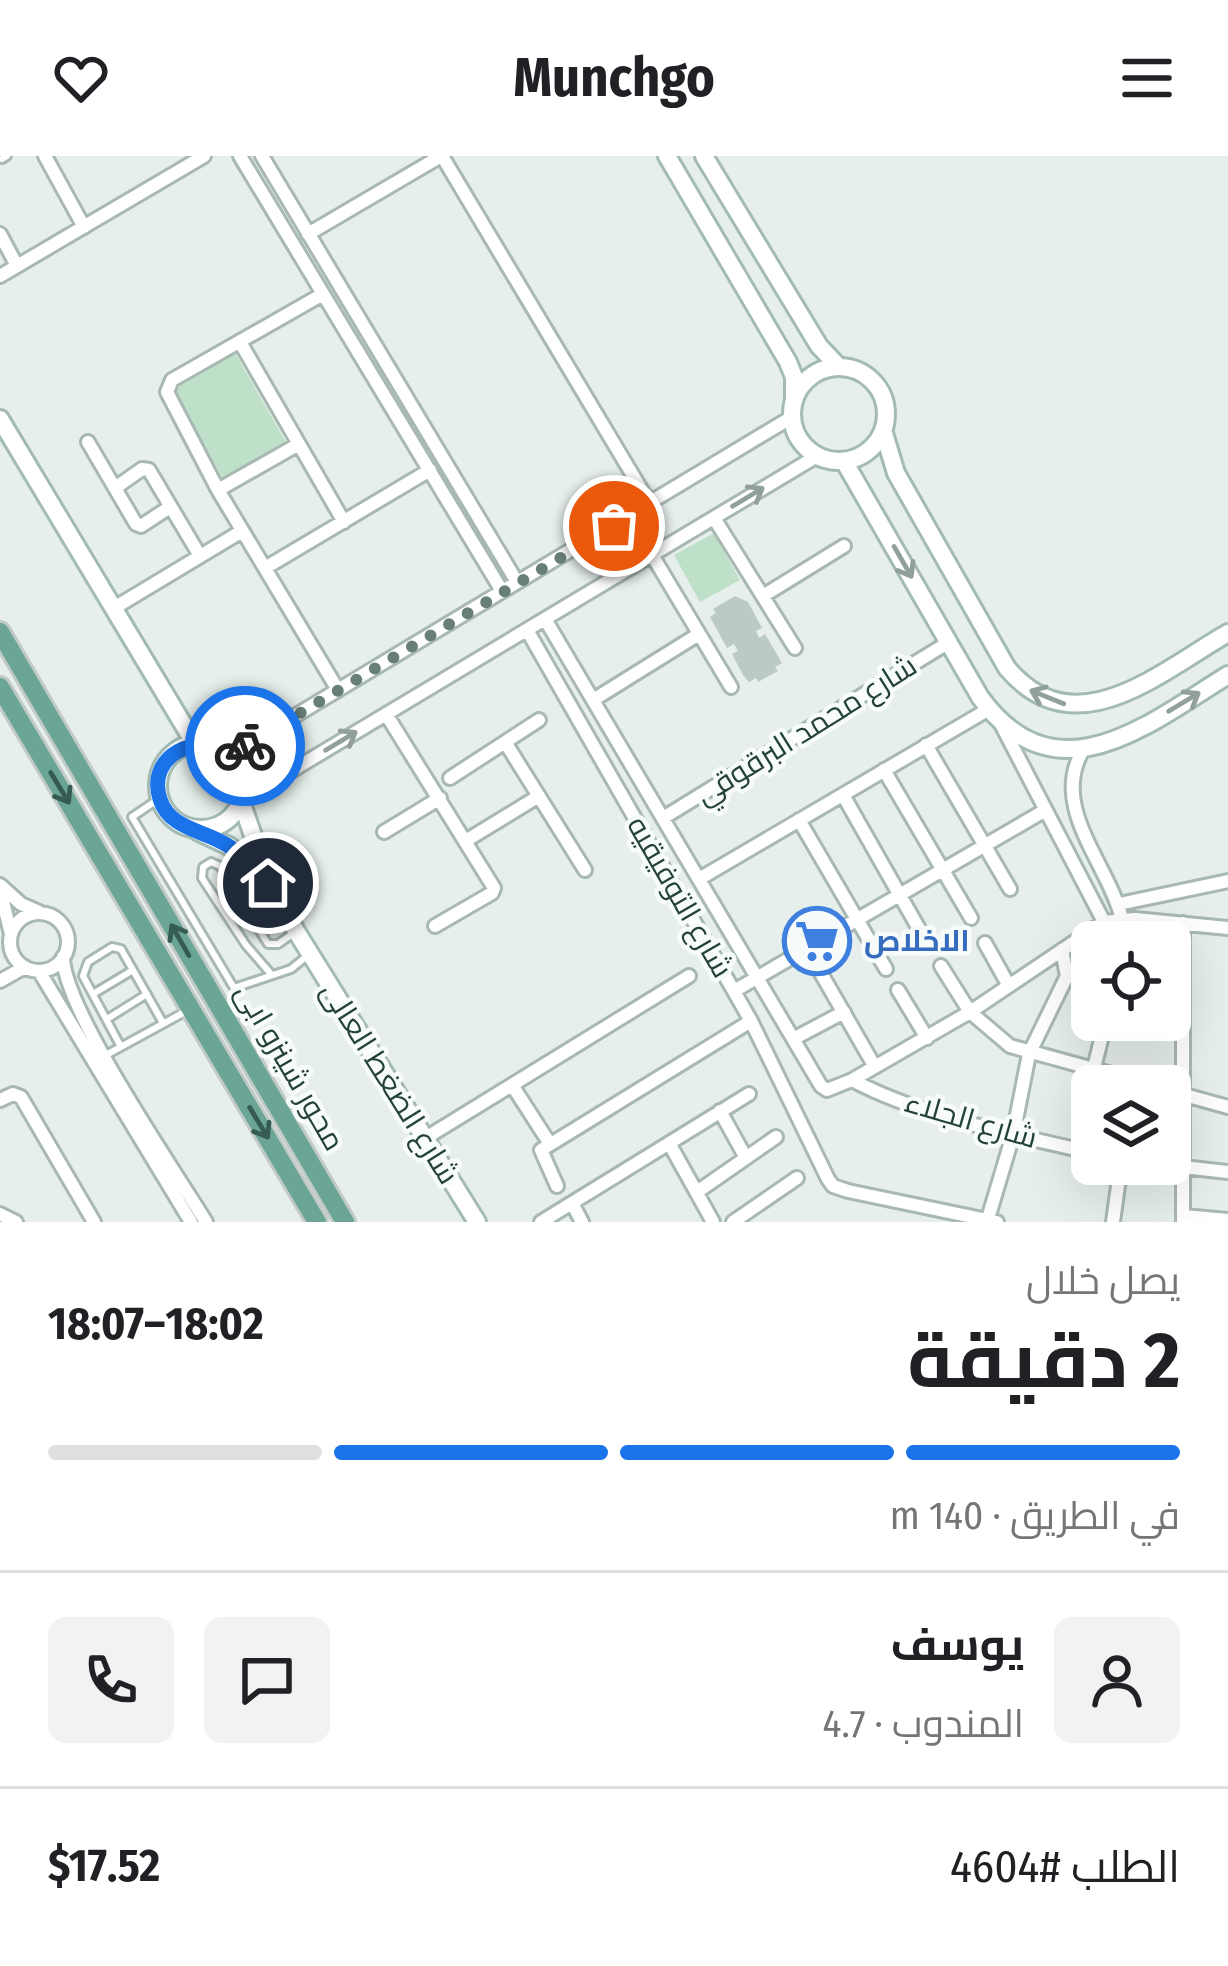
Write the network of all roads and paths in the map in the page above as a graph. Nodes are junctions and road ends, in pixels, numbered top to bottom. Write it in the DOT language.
graph roads {
  1 [pos="45,156"];
  2 [pos="204,156"];
  3 [pos="240,156"];
  4 [pos="441,156"];
  5 [pos="667,156"];
  6 [pos="704,156"];
  7 [pos="269,158"];
  8 [pos="84,227"];
  9 [pos="0,234"];
  10 [pos="308,234"];
  11 [pos="17,266"];
  12 [pos="0,277"];
  13 [pos="323,294"];
  14 [pos="240,342"];
  15 [pos="838,366"];
  16 [pos="793,408"];
  17 [pos="0,419"];
  18 [pos="884,430"];
  19 [pos="88,442"];
  20 [pos="298,444"];
  21 [pos="817,456"];
  22 [pos="844,461"];
  23 [pos="430,470"];
  24 [pos="116,488"];
  25 [pos="218,490"];
  26 [pos="650,504"];
  27 [pos="170,507"];
  28 [pos="714,518"];
  29 [pos="344,522"];
  30 [pos="481,522"];
  31 [pos="242,531"];
  32 [pos="466,531"];
  33 [pos="844,546"];
  34 [pos="652,555"];
  35 [pos="200,556"];
  36 [pos="265,568"];
  37 [pos="517,582"];
  38 [pos="502,591"];
  39 [pos="763,596"];
  40 [pos="114,608"];
  41 [pos="545,619"];
  42 [pos="526,630"];
  43 [pos="0,632"];
  44 [pos="1228,633"];
  45 [pos="699,634"];
  46 [pos="950,642"];
  47 [pos="795,648"];
  48 [pos="1228,675"];
  49 [pos="0,687"];
  50 [pos="731,687"];
  51 [pos="338,690"];
  52 [pos="593,700"];
  53 [pos="386,714"];
  54 [pos="994,714"];
  55 [pos="539,720"];
  56 [pos="505,742"];
  57 [pos="195,744"];
  58 [pos="926,745"];
  59 [pos="1083,750"];
  60 [pos="230,755"];
  61 [pos="884,770"];
  62 [pos="450,778"];
  63 [pos="843,795"];
  64 [pos="539,796"];
  65 [pos="160,798"];
  66 [pos="440,798"];
  67 [pos="241,801"];
  68 [pos="1044,812"];
  69 [pos="663,818"];
  70 [pos="799,820"];
  71 [pos="192,828"];
  72 [pos="384,832"];
  73 [pos="466,840"];
  74 [pos="986,844"];
  75 [pos="942,869"];
  76 [pos="585,870"];
  77 [pos="699,879"];
  78 [pos="1228,881"];
  79 [pos="268,883"];
  80 [pos="0,887"];
  81 [pos="1010,889"];
  82 [pos="900,894"];
  83 [pos="1119,904"];
  84 [pos="40,912"];
  85 [pos="971,918"];
  86 [pos="1128,919"];
  87 [pos="857,920"];
  88 [pos="1103,921"];
  89 [pos="1112,921"];
  90 [pos="1156,921"];
  91 [pos="1191,924"];
  92 [pos="435,926"];
  93 [pos="1228,928"];
  94 [pos="296,931"];
  95 [pos="11,934"];
  96 [pos="927,943"];
  97 [pos="985,943"];
  98 [pos="1071,943"];
  99 [pos="807,949"];
  100 [pos="1061,950"];
  101 [pos="310,954"];
  102 [pos="6,956"];
  103 [pos="64,957"];
  104 [pos="941,966"];
  105 [pos="32,969"];
  106 [pos="886,969"];
  107 [pos="133,970"];
  108 [pos="271,974"];
  109 [pos="689,976"];
  110 [pos="757,979"];
  111 [pos="0,981"];
  112 [pos="1009,986"];
  113 [pos="898,990"];
  114 [pos="734,992"];
  115 [pos="93,994"];
  116 [pos="147,994"];
  117 [pos="844,1012"];
  118 [pos="970,1012"];
  119 [pos="181,1014"];
  120 [pos="107,1019"];
  121 [pos="752,1022"];
  122 [pos="163,1023"];
  123 [pos="927,1037"];
  124 [pos="793,1040"];
  125 [pos="121,1047"];
  126 [pos="1029,1054"];
  127 [pos="106,1055"];
  128 [pos="1071,1066"];
  129 [pos="875,1067"];
  130 [pos="852,1080"];
  131 [pos="512,1084"];
  132 [pos="749,1094"];
  133 [pos="1191,1098"];
  134 [pos="0,1100"];
  135 [pos="1228,1107"];
  136 [pos="720,1111"];
  137 [pos="1013,1135"];
  138 [pos="776,1137"];
  139 [pos="424,1139"];
  140 [pos="669,1143"];
  141 [pos="550,1144"];
  142 [pos="1071,1148"];
  143 [pos="746,1158"];
  144 [pos="1191,1168"];
  145 [pos="1228,1172"];
  146 [pos="797,1178"];
  147 [pos="1118,1185"];
  148 [pos="1184,1185"];
  149 [pos="556,1186"];
  150 [pos="697,1192"];
  151 [pos="572,1203"];
  152 [pos="0,1214"];
  153 [pos="1183,1219"];
  154 [pos="1228,1220"];
  155 [pos="991,1221"];
  156 [pos="16,1222"];
  157 [pos="94,1222"];
  158 [pos="191,1222"];
  159 [pos="206,1222"];
  160 [pos="317,1222"];
  161 [pos="346,1222"];
  162 [pos="477,1222"];
  163 [pos="541,1222"];
  164 [pos="582,1222"];
  165 [pos="713,1222"];
  166 [pos="734,1222"];
  167 [pos="1113,1222"];
  1 -- 8 [label="street"];
  2 -- 8 [label="street"];
  3 -- 13 [label="street"];
  4 -- 10 [label="street"];
  4 -- 26 [label="street"];
  5 -- 16 [label="street"];
  6 -- 15 [label="street"];
  7 -- 10 [label="street"];
  8 -- 11 [label="street"];
  9 -- 11 [label="street"];
  10 -- 30 [label="street"];
  11 -- 12 [label="street"];
  13 -- 14 [label="street"];
  13 -- 23 [label="street"];
  14 -- 20 [label="street"];
  14 -- 25 [label="street"];
  15 -- 16 [label="street"];
  15 -- 18 [label="street"];
  16 -- 21 [label="street"];
  16 -- 26 [label="street"];
  17 -- 40 [label="street"];
  18 -- 22 [label="street"];
  44 -- 18 [label="street, one-way"];
  19 -- 24 [label="street"];
  20 -- 25 [label="street"];
  20 -- 29 [label="street"];
  21 -- 22 [label="street"];
  28 -- 21 [label="street, one-way"];
  22 -- 46 [label="street, one-way"];
  23 -- 29 [label="street"];
  23 -- 32 [label="street"];
  24 -- 27 [label="street"];
  24 -- 27 [label="street"];
  25 -- 31 [label="street"];
  26 -- 37 [label="street"];
  27 -- 35 [label="street"];
  28 -- 34 [label="street"];
  28 -- 39 [label="street"];
  29 -- 36 [label="street"];
  30 -- 32 [label="street"];
  30 -- 37 [label="street"];
  31 -- 35 [label="street"];
  31 -- 36 [label="street"];
  32 -- 38 [label="street"];
  33 -- 39 [label="street"];
  34 -- 41 [label="street"];
  34 -- 45 [label="street"];
  35 -- 40 [label="street"];
  36 -- 51 [label="street"];
  37 -- 38 [label="street"];
  38 -- 51 [label="street"];
  39 -- 47 [label="street"];
  40 -- 57 [label="street"];
  41 -- 42 [label="street"];
  41 -- 52 [label="street, شارع التوفيقيه"];
  42 -- 53 [label="street"];
  42 -- 114 [label="street, شارع التوفيقيه"];
  161 -- 43 [label="main road, محور شينزو ابى, one-way"];
  45 -- 50 [label="street"];
  45 -- 52 [label="street"];
  46 -- 54 [label="street"];
  46 -- 69 [label="street, شارع محمد البرقوقي"];
  59 -- 48 [label="street, one-way"];
  49 -- 160 [label="main road, محور شينزو ابى, one-way"];
  51 -- 60 [label="street"];
  52 -- 69 [label="street, شارع التوفيقيه"];
  53 -- 66 [label="street"];
  67 -- 53 [label="street, one-way"];
  54 -- 58 [label="street"];
  54 -- 59 [label="street"];
  54 -- 68 [label="street"];
  55 -- 56 [label="street"];
  56 -- 62 [label="street"];
  56 -- 64 [label="street"];
  57 -- 60 [label="street"];
  57 -- 65 [label="street"];
  58 -- 61 [label="street"];
  58 -- 74 [label="street"];
  59 -- 83 [label="street"];
  60 -- 67 [label="street"];
  61 -- 63 [label="street"];
  61 -- 75 [label="street"];
  63 -- 70 [label="street"];
  63 -- 82 [label="street"];
  64 -- 73 [label="street"];
  64 -- 76 [label="street"];
  65 -- 71 [label="street"];
  65 -- 108 [label="lane"];
  66 -- 72 [label="street"];
  66 -- 73 [label="street"];
  67 -- 71 [label="street"];
  67 -- 79 [label="street, شارع الضغط العالى"];
  68 -- 74 [label="street"];
  68 -- 88 [label="street"];
  69 -- 77 [label="street, شارع التوفيقيه"];
  70 -- 77 [label="street"];
  70 -- 87 [label="street"];
  71 -- 79 [label="street, شارع الضغط العالى"];
  73 -- 92 [label="street"];
  74 -- 75 [label="street"];
  74 -- 81 [label="street"];
  75 -- 82 [label="street"];
  75 -- 85 [label="street"];
  77 -- 110 [label="street, شارع التوفيقيه"];
  78 -- 83 [label="street"];
  79 -- 94 [label="street, شارع الضغط العالى"];
  80 -- 84 [label="street"];
  80 -- 95 [label="street"];
  82 -- 87 [label="street"];
  82 -- 96 [label="street"];
  83 -- 86 [label="street"];
  84 -- 95 [label="street"];
  84 -- 103 [label="street"];
  86 -- 89 [label="street"];
  86 -- 90 [label="street"];
  87 -- 99 [label="street"];
  87 -- 106 [label="street"];
  91 -- 93 [label="street"];
  94 -- 101 [label="street, شارع الضغط العالى"];
  94 -- 108 [label="lane"];
  95 -- 102 [label="street"];
  97 -- 112 [label="street"];
  98 -- 100 [label="street"];
  99 -- 110 [label="street"];
  99 -- 117 [label="street"];
  100 -- 112 [label="street"];
  100 -- 126 [label="street"];
  101 -- 108 [label="lane"];
  101 -- 139 [label="street, شارع الضغط العالى"];
  102 -- 105 [label="street"];
  103 -- 105 [label="street"];
  103 -- 127 [label="street"];
  104 -- 118 [label="street"];
  105 -- 111 [label="street"];
  105 -- 158 [label="street"];
  107 -- 115 [label="lane"];
  107 -- 115 [label="lane"];
  107 -- 116 [label="lane"];
  109 -- 131 [label="street"];
  110 -- 114 [label="street"];
  110 -- 124 [label="street, شارع التوفيقيه"];
  112 -- 118 [label="street"];
  113 -- 123 [label="street"];
  114 -- 121 [label="street, شارع التوفيقيه"];
  115 -- 120 [label="lane"];
  116 -- 120 [label="lane"];
  116 -- 122 [label="lane"];
  117 -- 124 [label="street"];
  117 -- 129 [label="street"];
  118 -- 123 [label="street"];
  118 -- 126 [label="street"];
  119 -- 122 [label="lane"];
  120 -- 125 [label="lane"];
  121 -- 141 [label="street"];
  121 -- 155 [label="street, شارع التوفيقيه"];
  122 -- 125 [label="lane"];
  123 -- 129 [label="street"];
  124 -- 130 [label="street, شارع التوفيقيه"];
  125 -- 127 [label="lane"];
  126 -- 128 [label="street"];
  126 -- 137 [label="street"];
  127 -- 159 [label="street"];
  129 -- 130 [label="street"];
  130 -- 137 [label="street, شارع الجلاء"];
  131 -- 139 [label="street"];
  131 -- 141 [label="street"];
  132 -- 136 [label="street"];
  133 -- 135 [label="street"];
  134 -- 157 [label="street"];
  136 -- 140 [label="street"];
  136 -- 143 [label="street"];
  137 -- 142 [label="street, شارع الجلاء"];
  137 -- 155 [label="street"];
  138 -- 143 [label="street"];
  139 -- 162 [label="street, شارع الضغط العالى"];
  140 -- 150 [label="street"];
  140 -- 151 [label="street"];
  141 -- 149 [label="street"];
  143 -- 150 [label="street"];
  144 -- 145 [label="street"];
  146 -- 166 [label="street"];
  147 -- 167 [label="street"];
  148 -- 153 [label="street"];
  150 -- 165 [label="street"];
  151 -- 163 [label="street"];
  151 -- 164 [label="street"];
  152 -- 156 [label="street"];
  153 -- 154 [label="street"];
}
